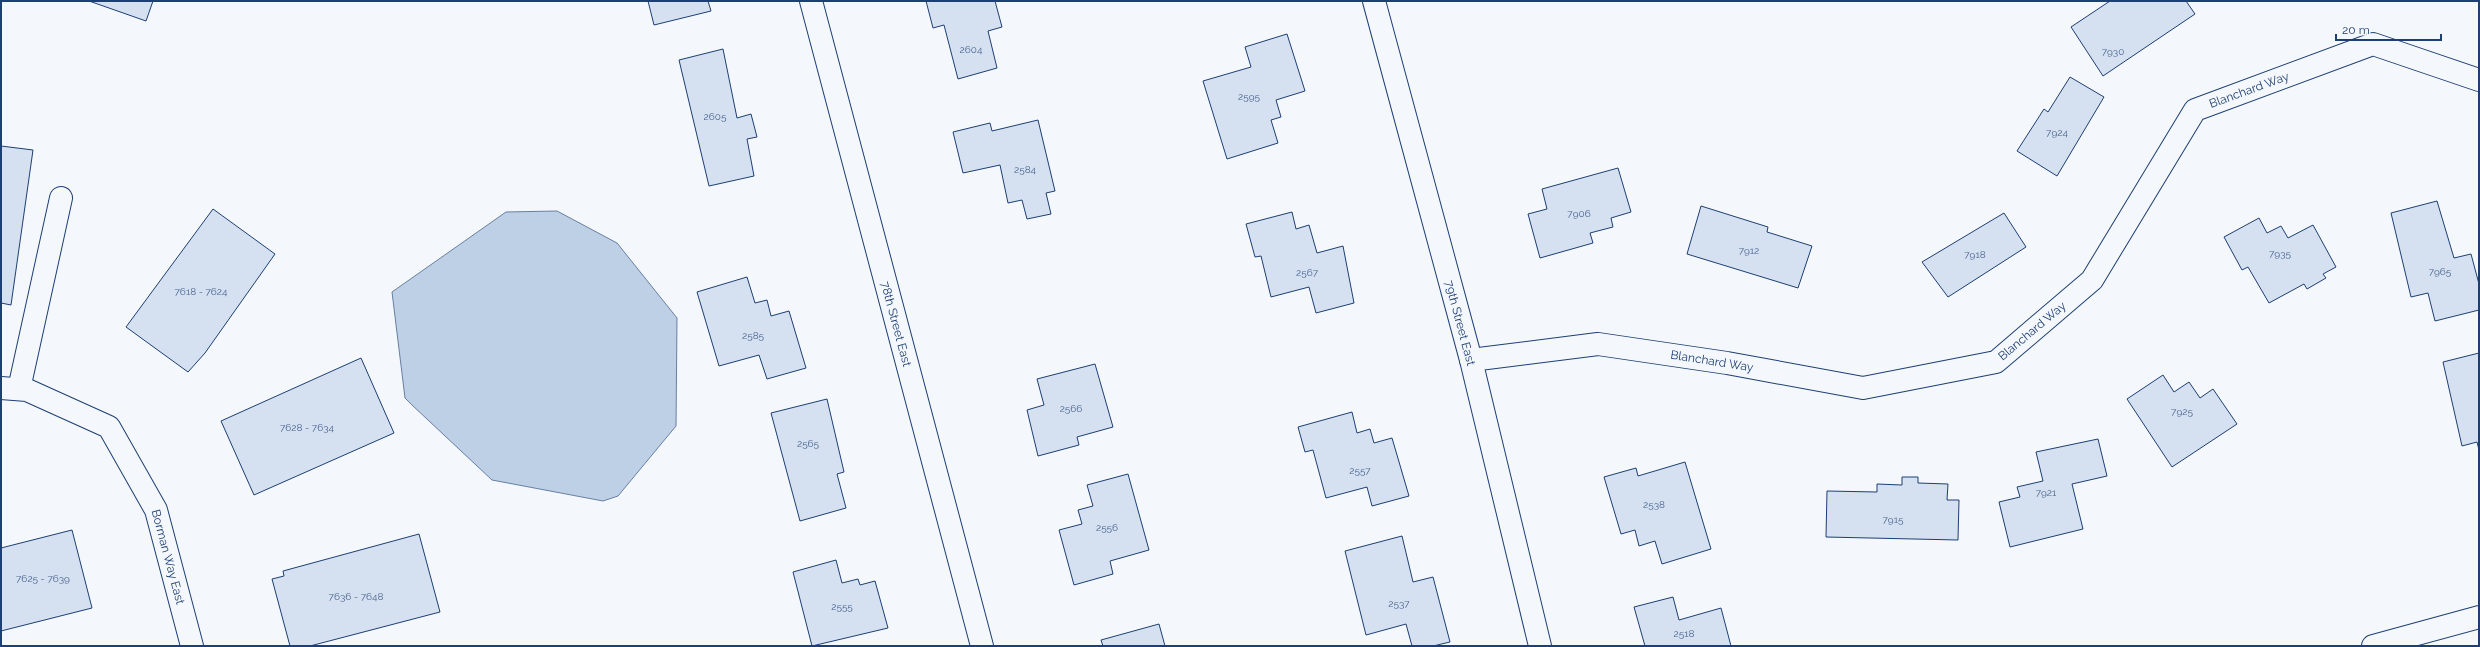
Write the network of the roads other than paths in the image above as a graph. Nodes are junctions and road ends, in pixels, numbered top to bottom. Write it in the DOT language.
graph roads {
  1 [pos="811,1"];
  2 [pos="1374,1"];
  3 [pos="2479,80"];
  4 [pos="61,198"];
  5 [pos="1471,360"];
  6 [pos="10,389"];
  7 [pos="2479,617"];
  8 [pos="192,646"];
  9 [pos="982,646"];
  10 [pos="1540,646"];
  11 [pos="2373,646"];
  1 -- 9 [label="street, 78th Street East"];
  2 -- 5 [label="street, 79th Street East"];
  3 -- 5 [label="street, Blanchard Way"];
  4 -- 6 [label="street"];
  5 -- 10 [label="street, 79th Street East"];
  6 -- 8 [label="street, Borman Way East"];
  7 -- 11 [label="street"];
}
